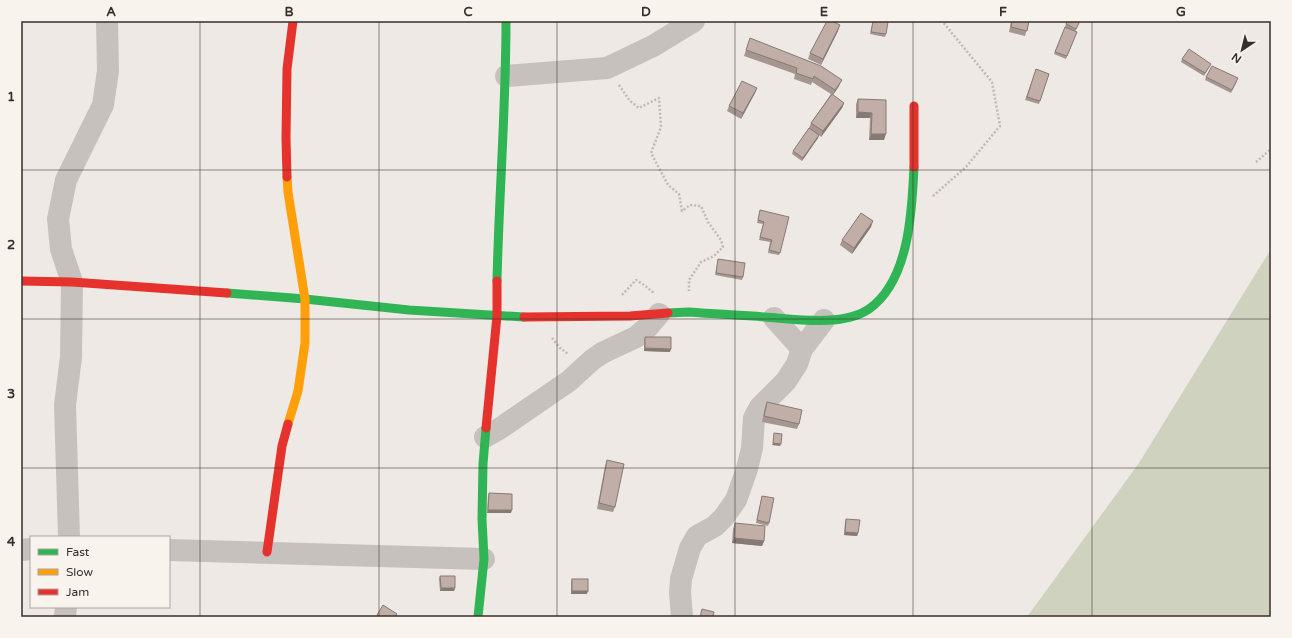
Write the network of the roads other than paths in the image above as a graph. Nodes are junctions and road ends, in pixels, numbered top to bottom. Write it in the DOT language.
graph roads {
  1 [pos="107,21"];
  2 [pos="293,21"];
  3 [pos="506,21"];
  4 [pos="694,21"];
  5 [pos="506,76"];
  6 [pos="914,106"];
  7 [pos="21,282"];
  8 [pos="72,282"];
  9 [pos="306,299"];
  10 [pos="659,314"];
  11 [pos="497,316"];
  12 [pos="774,318"];
  13 [pos="824,320"];
  14 [pos="802,349"];
  15 [pos="485,436"];
  16 [pos="69,536"];
  17 [pos="170,550"];
  18 [pos="267,552"];
  19 [pos="484,558"];
  20 [pos="478,617"];
  21 [pos="682,617"];
  1 -- 8 [label="street"];
  2 -- 9 [label="street"];
  3 -- 5 [label="street"];
  4 -- 5 [label="street"];
  5 -- 11 [label="street"];
  6 -- 13 [label="street"];
  7 -- 8 [label="street"];
  8 -- 9 [label="street"];
  8 -- 16 [label="street"];
  9 -- 11 [label="street"];
  9 -- 18 [label="street"];
  10 -- 11 [label="street"];
  10 -- 12 [label="street"];
  10 -- 15 [label="street"];
  11 -- 15 [label="street"];
  12 -- 13 [label="street"];
  12 -- 14 [label="street"];
  13 -- 14 [label="street"];
  14 -- 21 [label="street"];
  15 -- 19 [label="street"];
  17 -- 18 [label="street"];
  18 -- 19 [label="street"];
  19 -- 20 [label="street"];
}
